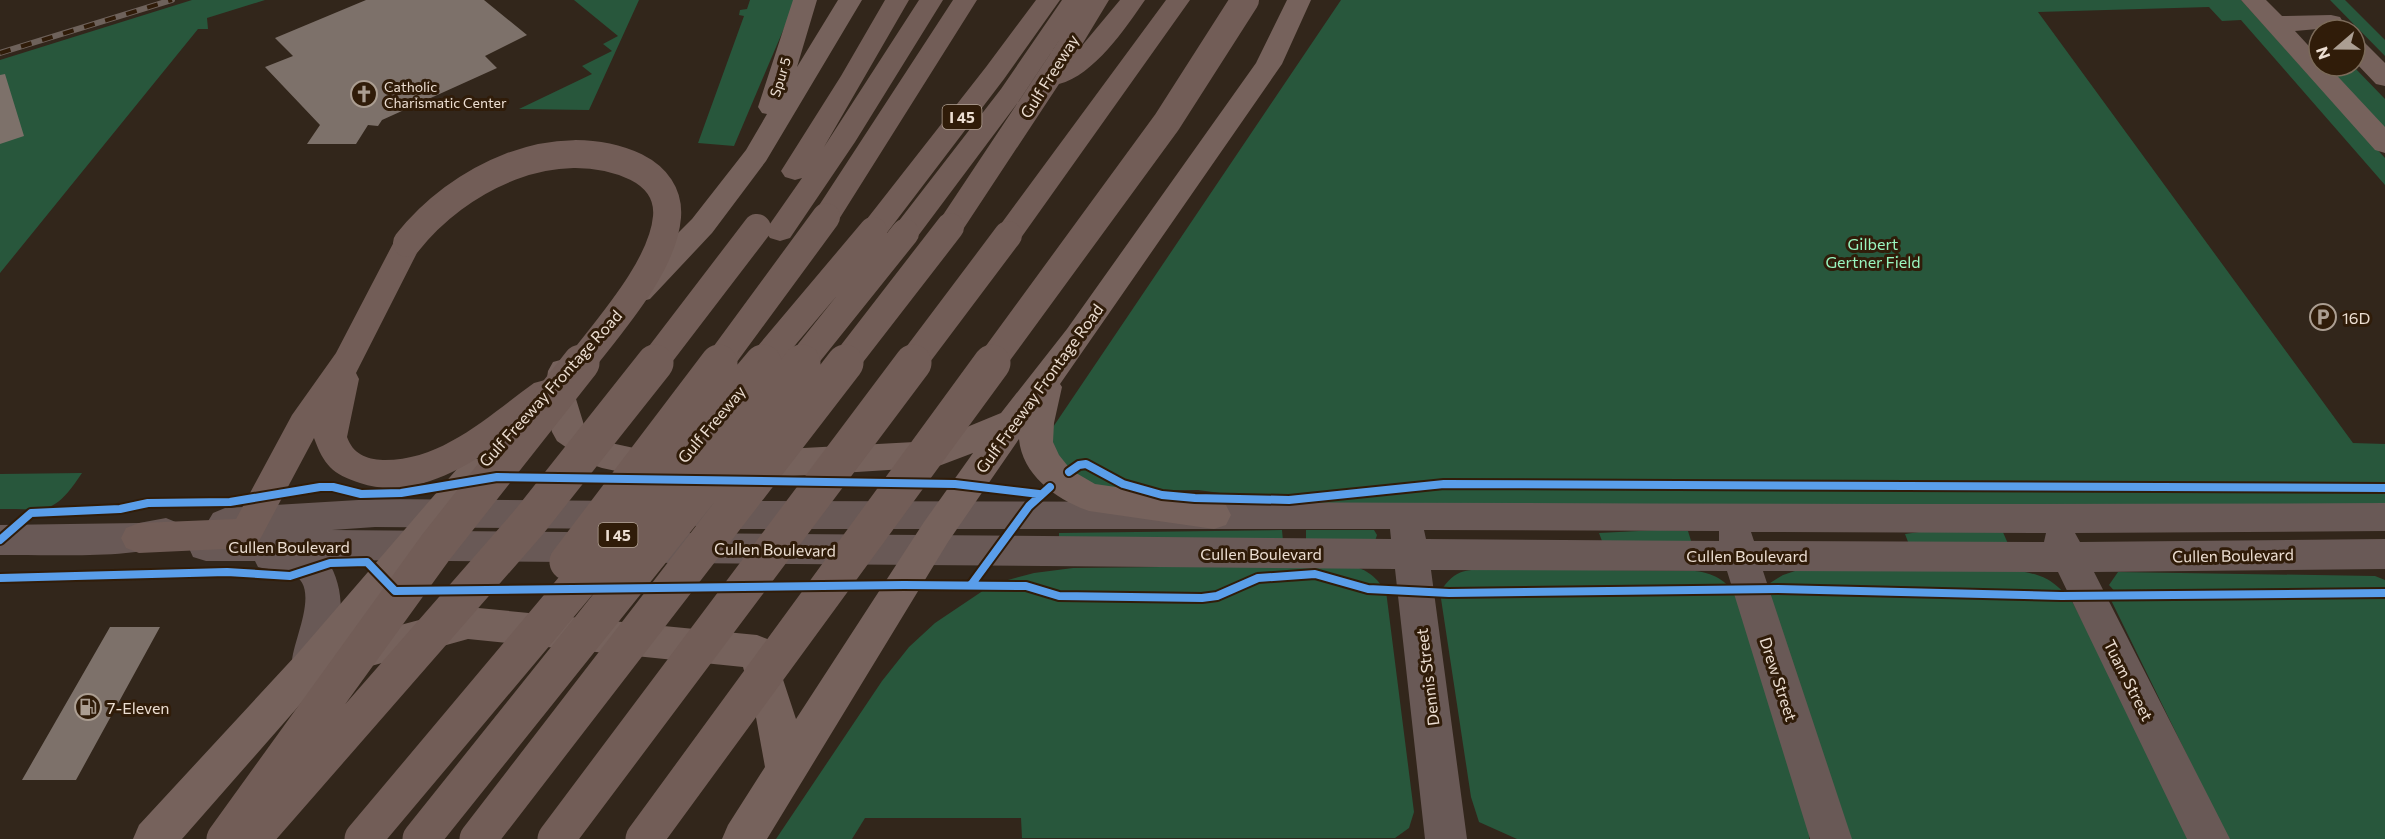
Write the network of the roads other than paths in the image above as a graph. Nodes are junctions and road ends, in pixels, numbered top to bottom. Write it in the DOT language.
graph roads {
  1 [pos="805,0"];
  2 [pos="850,0"];
  3 [pos="897,0"];
  4 [pos="931,0"];
  5 [pos="965,0"];
  6 [pos="1048,0"];
  7 [pos="1074,0"];
  8 [pos="1097,0"];
  9 [pos="1133,0"];
  10 [pos="1178,0"];
  11 [pos="1245,0"];
  12 [pos="1299,0"];
  13 [pos="1311,0"];
  14 [pos="2253,0"];
  15 [pos="2310,0"];
  16 [pos="2327,18"];
  17 [pos="2274,24"];
  18 [pos="2307,25"];
  19 [pos="2367,59"];
  20 [pos="1269,64"];
  21 [pos="2385,78"];
  22 [pos="1042,88"];
  23 [pos="2385,144"];
  24 [pos="756,155"];
  25 [pos="768,230"];
  26 [pos="889,232"];
  27 [pos="348,360"];
  28 [pos="1050,374"];
  29 [pos="555,381"];
  30 [pos="1013,422"];
  31 [pos="948,515"];
  32 [pos="1214,515"];
  33 [pos="1405,515"];
  34 [pos="437,516"];
  35 [pos="1730,518"];
  36 [pos="2051,519"];
  37 [pos="253,520"];
  38 [pos="2381,523"];
  39 [pos="0,540"];
  40 [pos="147,542"];
  41 [pos="411,545"];
  42 [pos="924,551"];
  43 [pos="1410,553"];
  44 [pos="2385,554"];
  45 [pos="1741,555"];
  46 [pos="2070,557"];
  47 [pos="311,665"];
  48 [pos="786,769"];
  49 [pos="154,839"];
  50 [pos="225,839"];
  51 [pos="252,839"];
  52 [pos="361,839"];
  53 [pos="421,839"];
  54 [pos="478,839"];
  55 [pos="556,839"];
  56 [pos="644,839"];
  57 [pos="743,839"];
  58 [pos="1446,839"];
  59 [pos="1831,839"];
  60 [pos="2210,839"];
  1 -- 24 [label="main road, Spur 5"];
  2 -- 24 [label="main road, Gulf Freeway Frontage Road"];
  3 -- 25 [label="highway"];
  4 -- 25 [label="highway"];
  5 -- 52 [label="highway, bridge"];
  6 -- 26 [label="highway, Gulf Freeway / I 45"];
  7 -- 26 [label="highway, Gulf Freeway / I 45"];
  8 -- 22 [label="highway, Gulf Freeway"];
  9 -- 22 [label="highway"];
  10 -- 55 [label="highway, bridge"];
  11 -- 56 [label="highway, bridge"];
  12 -- 20 [label="main road, Gulf Freeway Frontage Road"];
  13 -- 20 [label="main road"];
  14 -- 17 [label="main road"];
  15 -- 16 [label="main road"];
  17 -- 18 [label="main road"];
  17 -- 23 [label="main road"];
  19 -- 21 [label="main road"];
  20 -- 28 [label="main road, Gulf Freeway Frontage Road"];
  22 -- 54 [label="highway, Gulf Freeway, bridge"];
  24 -- 29 [label="main road, Gulf Freeway Frontage Road"];
  25 -- 51 [label="highway, bridge"];
  26 -- 52 [label="highway, Gulf Freeway / I 45, bridge"];
  26 -- 53 [label="highway, Gulf Freeway, bridge"];
  27 -- 29 [label="highway"];
  27 -- 37 [label="highway"];
  27 -- 50 [label="highway, bridge"];
  28 -- 30 [label="main road, Gulf Freeway Frontage Road"];
  28 -- 32 [label="main road"];
  29 -- 30 [label="main road"];
  29 -- 34 [label="main road, Gulf Freeway Frontage Road"];
  30 -- 31 [label="main road, Gulf Freeway Frontage Road"];
  31 -- 32 [label="street, Cullen Boulevard"];
  31 -- 34 [label="street, Cullen Boulevard"];
  31 -- 42 [label="main road, Gulf Freeway Frontage Road"];
  32 -- 33 [label="street, Cullen Boulevard"];
  33 -- 35 [label="street, Cullen Boulevard"];
  33 -- 43 [label="street, Dennis Street"];
  34 -- 37 [label="street, Cullen Boulevard"];
  34 -- 41 [label="main road, Gulf Freeway Frontage Road"];
  35 -- 36 [label="street, Cullen Boulevard"];
  35 -- 45 [label="street, Drew Street"];
  36 -- 38 [label="street, Cullen Boulevard"];
  36 -- 46 [label="street, Tuam Street"];
  37 -- 40 [label="highway"];
  39 -- 40 [label="street, Cullen Boulevard"];
  40 -- 41 [label="street, Cullen Boulevard"];
  40 -- 47 [label="street"];
  41 -- 42 [label="street, Cullen Boulevard"];
  41 -- 47 [label="main road, Gulf Freeway Frontage Road"];
  42 -- 43 [label="street, Cullen Boulevard"];
  42 -- 48 [label="main road, Gulf Freeway Frontage Road"];
  43 -- 45 [label="street, Cullen Boulevard"];
  43 -- 58 [label="street, Dennis Street"];
  44 -- 46 [label="street, Cullen Boulevard"];
  45 -- 46 [label="street, Cullen Boulevard"];
  45 -- 59 [label="street, Drew Street"];
  46 -- 60 [label="street, Tuam Street"];
  47 -- 48 [label="main road"];
  47 -- 49 [label="main road, Gulf Freeway Frontage Road"];
  48 -- 57 [label="main road, Gulf Freeway Frontage Road"];
}
